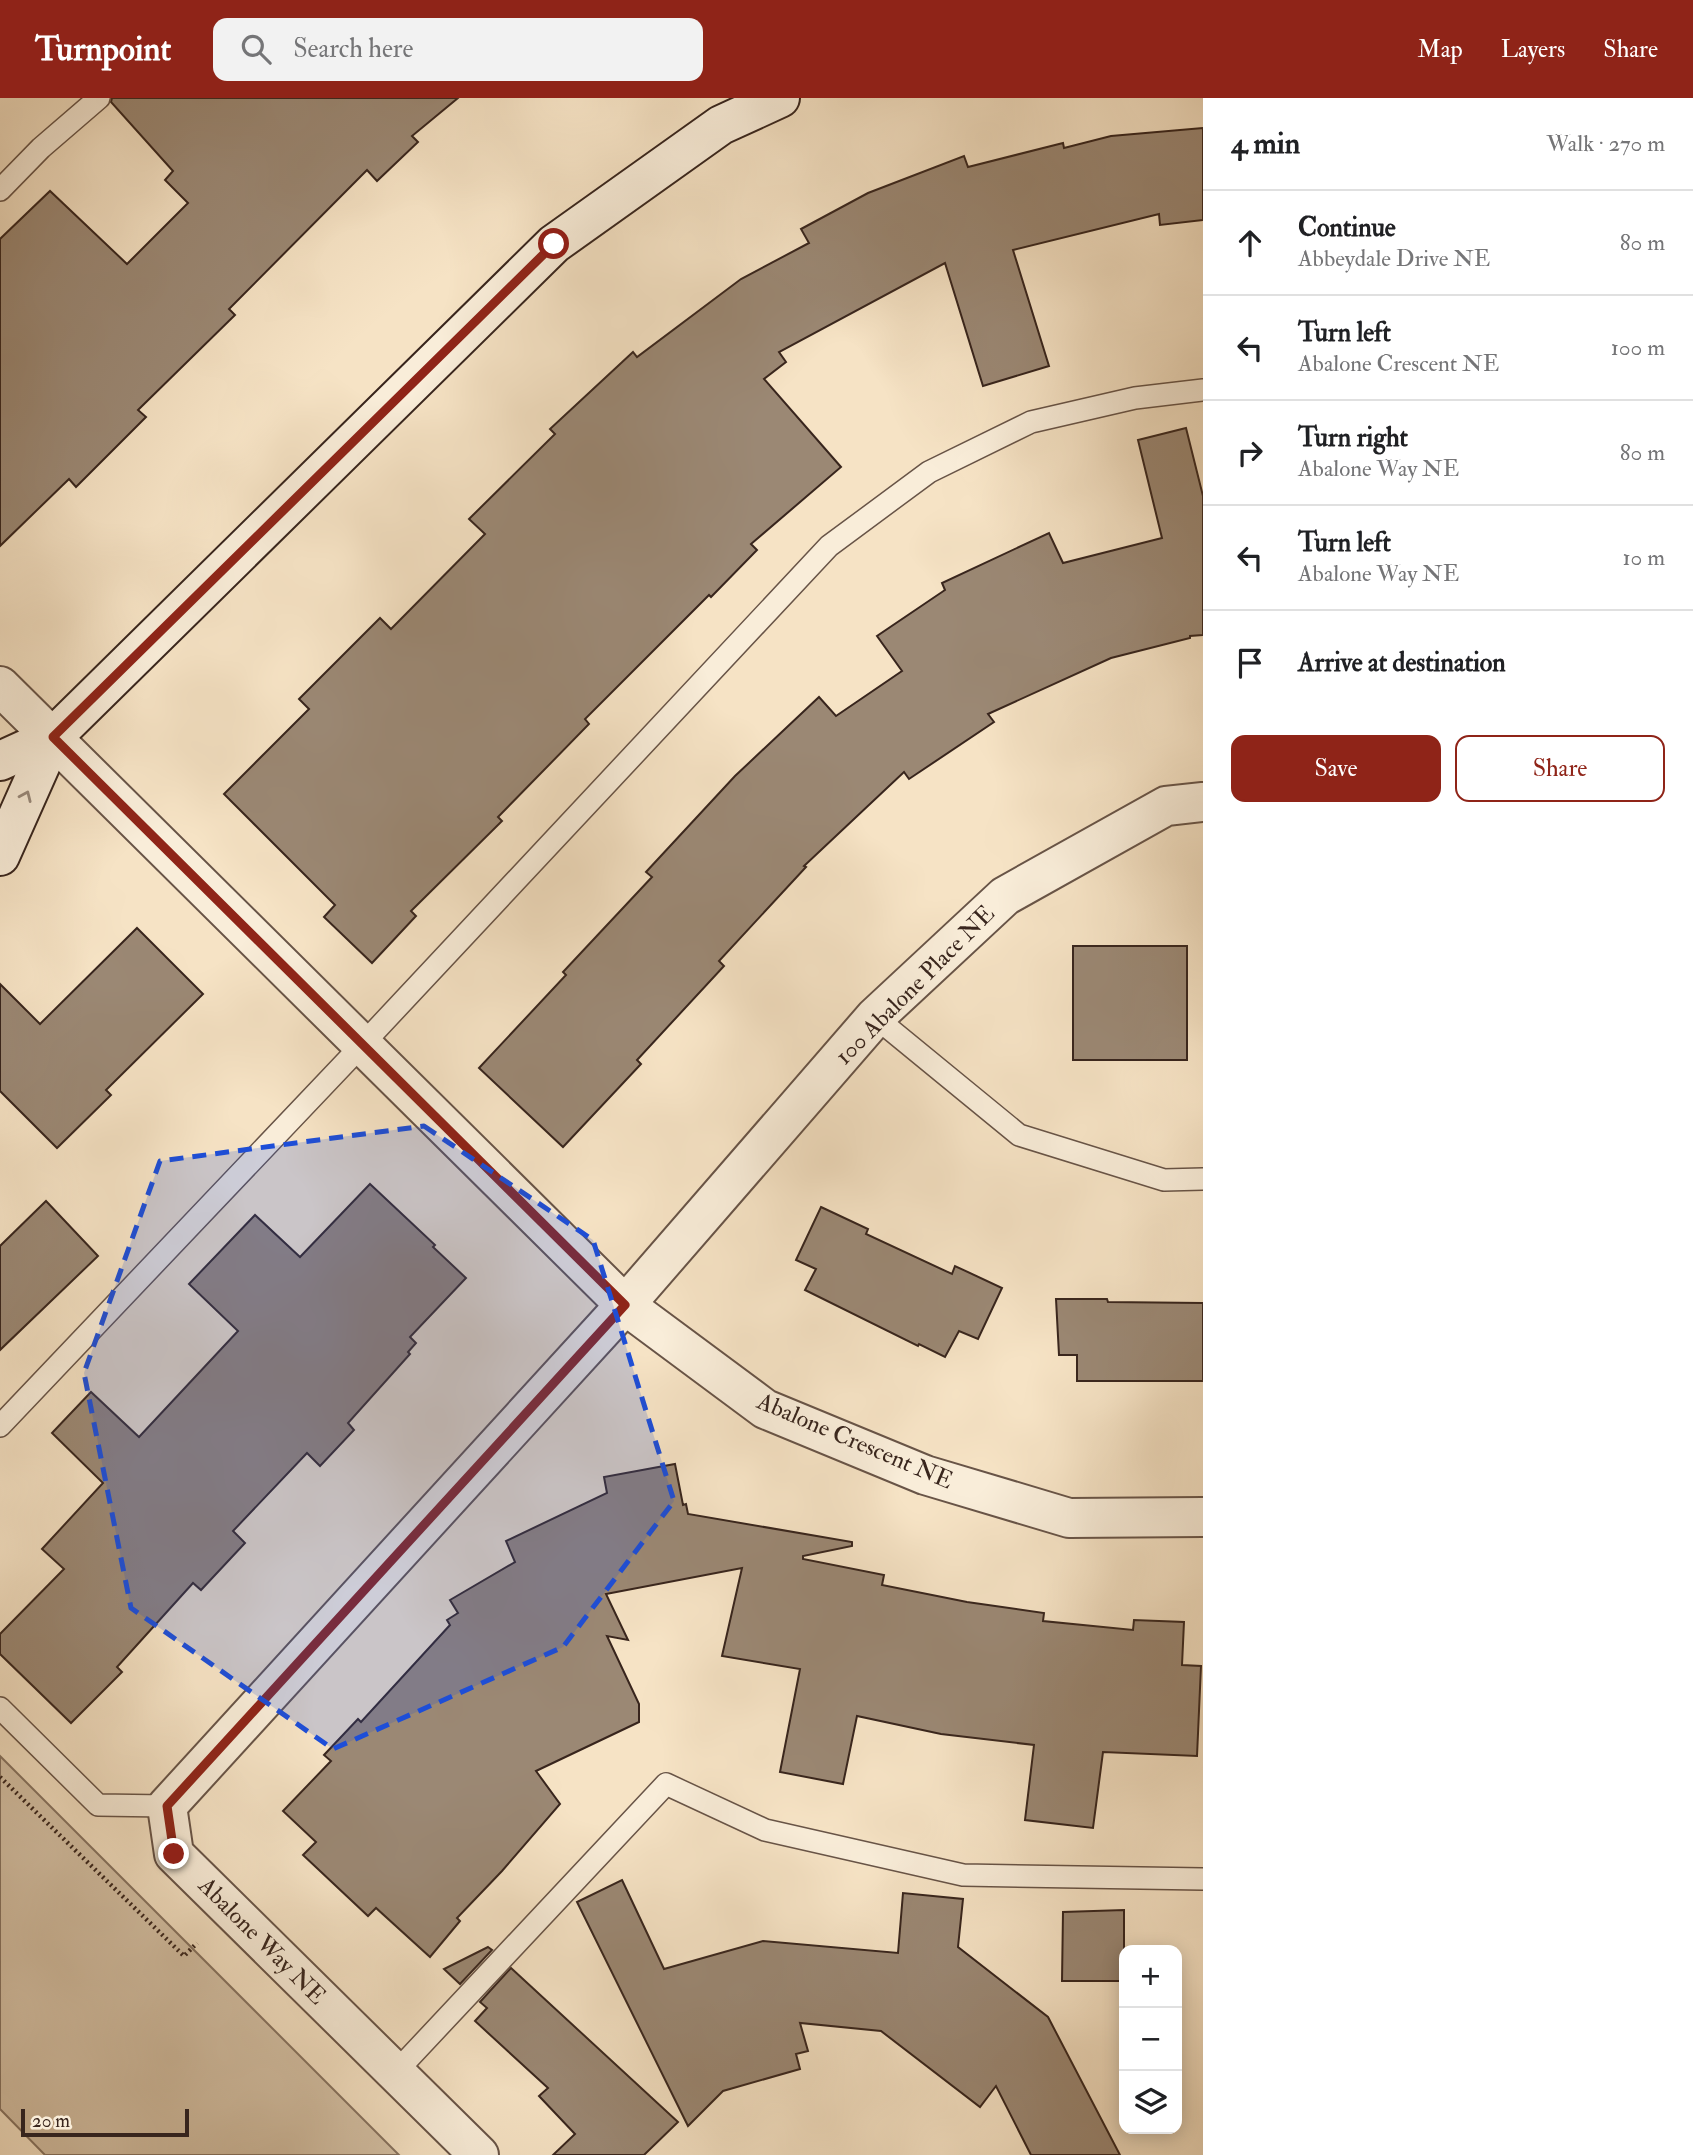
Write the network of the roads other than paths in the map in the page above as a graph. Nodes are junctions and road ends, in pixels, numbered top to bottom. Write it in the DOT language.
graph roads {
  1 [pos="99,98"];
  2 [pos="780,98"];
  3 [pos="0,190"];
  4 [pos="1203,390"];
  5 [pos="0,686"];
  6 [pos="53,737"];
  7 [pos="0,761"];
  8 [pos="1203,802"];
  9 [pos="0,856"];
  10 [pos="875,1017"];
  11 [pos="362,1045"];
  12 [pos="1203,1179"];
  13 [pos="625,1305"];
  14 [pos="0,1426"];
  15 [pos="1203,1517"];
  16 [pos="0,1708"];
  17 [pos="167,1806"];
  18 [pos="1203,1879"];
  19 [pos="395,2073"];
  20 [pos="479,2155"];
  1 -- 3 [label="lane"];
  2 -- 6 [label="street"];
  4 -- 11 [label="lane"];
  5 -- 6 [label="street, Abalone Crescent NE"];
  6 -- 7 [label="street"];
  9 -- 6 [label="street, one-way"];
  6 -- 11 [label="street, Abalone Crescent NE"];
  8 -- 10 [label="street, 100 Abalone Place NE"];
  10 -- 12 [label="lane"];
  10 -- 13 [label="street, 100 Abalone Place NE"];
  11 -- 13 [label="street, Abalone Crescent NE"];
  11 -- 14 [label="lane"];
  13 -- 15 [label="street, Abalone Crescent NE"];
  13 -- 17 [label="street"];
  16 -- 17 [label="lane"];
  17 -- 19 [label="street, Abalone Way NE"];
  18 -- 19 [label="lane"];
  19 -- 20 [label="street, Abalone Way NE"];
}
